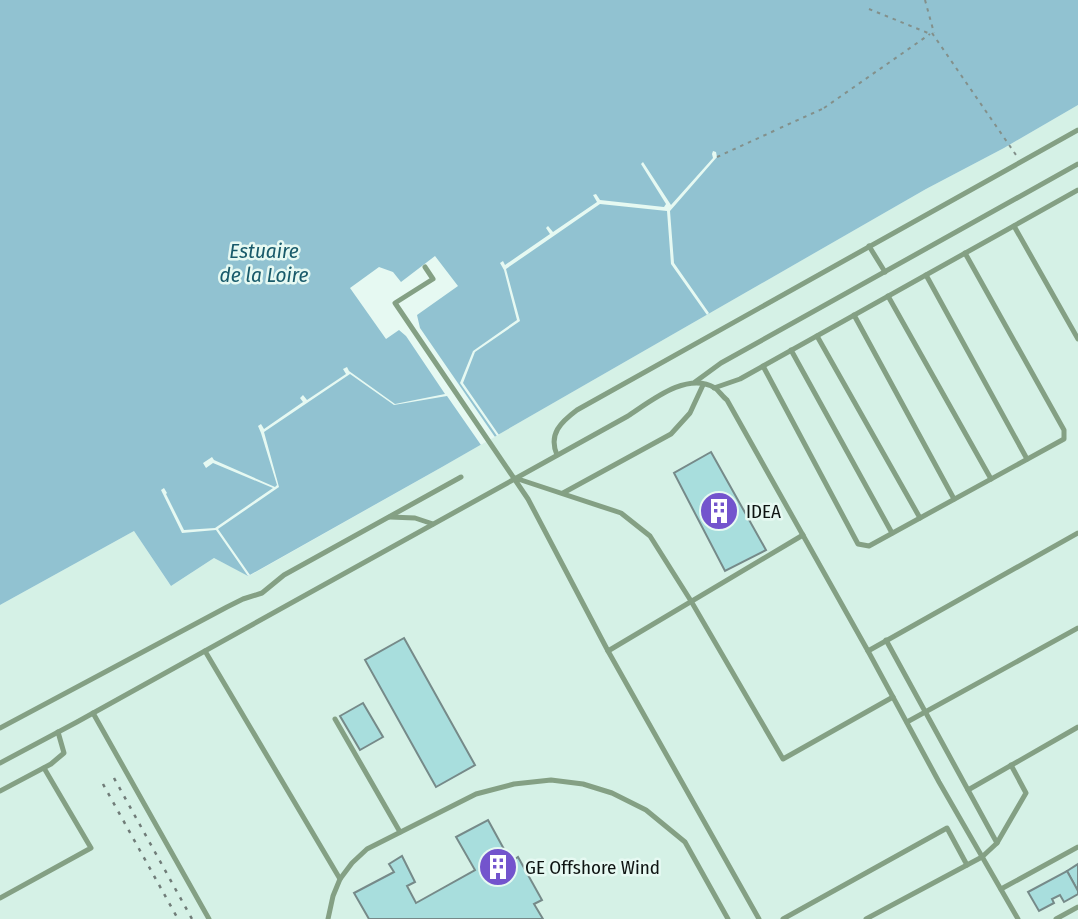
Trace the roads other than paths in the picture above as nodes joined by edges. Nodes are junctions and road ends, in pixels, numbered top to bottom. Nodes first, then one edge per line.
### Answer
1 (1078, 130) edge
2 (1078, 164) edge
3 (1078, 190) edge
4 (1014, 226) junction
5 (869, 246) junction
6 (965, 253) junction
7 (425, 267) dead end
8 (885, 272) junction
9 (926, 275) junction
10 (888, 296) junction
11 (854, 315) junction
12 (817, 336) junction
13 (1078, 339) edge
14 (791, 350) junction
15 (763, 366) junction
16 (695, 382) junction
17 (703, 385) junction
18 (714, 388) junction
19 (557, 455) junction
20 (1027, 459) junction
21 (461, 477) dead end
22 (515, 478) junction
23 (991, 479) junction
24 (562, 493) junction
25 (954, 499) junction
26 (390, 517) junction
27 (920, 518) junction
28 (433, 524) junction
29 (892, 533) junction
30 (1078, 533) edge
31 (803, 535) junction
32 (691, 601) junction
33 (1078, 628) edge
34 (886, 640) junction
35 (205, 651) junction
36 (608, 651) junction
37 (868, 651) junction
38 (893, 697) junction
39 (926, 712) junction
40 (93, 713) junction
41 (335, 719) dead end
42 (907, 722) junction
43 (1078, 727) edge
44 (0, 728) edge
45 (58, 732) junction
46 (0, 763) edge
47 (1011, 765) junction
48 (44, 768) junction
49 (968, 790) junction
50 (0, 791) edge
51 (400, 832) junction
52 (997, 843) junction
53 (1078, 847) edge
54 (982, 856) junction
55 (967, 864) junction
56 (340, 879) junction
57 (1001, 889) junction
58 (0, 898) edge
59 (1078, 907) edge
60 (209, 919) edge
61 (328, 919) edge
62 (728, 919) edge
63 (759, 919) edge
64 (783, 919) edge
65 (866, 919) edge
66 (1018, 919) edge
67 (1056, 919) edge

1 - 5 lane
2 - 8 lane
3 - 4 lane
4 - 6 lane
4 - 13 lane
5 - 8 lane
5 - 19 lane
6 - 9 lane
6 - 20 lane
7 - 22 lane
8 - 16 lane
9 - 10 lane
9 - 20 lane
10 - 11 lane
10 - 23 lane
11 - 12 lane
11 - 25 lane
12 - 14 lane
12 - 27 lane
14 - 15 lane
14 - 29 lane
15 - 18 lane
15 - 29 lane
16 - 17 lane
16 - 19 lane
17 - 18 lane
17 - 24 lane
18 - 31 lane
19 - 22 lane
20 - 23 lane
21 - 26 lane
22 - 24 lane
22 - 28 lane
22 - 36 lane
23 - 25 lane
24 - 32 lane
25 - 27 lane
26 - 28 lane
26 - 44 lane
27 - 29 lane
28 - 35 lane
30 - 34 lane
31 - 32 lane
31 - 37 lane
32 - 36 lane
32 - 38 lane
33 - 39 lane
34 - 37 lane
34 - 39 lane
35 - 40 lane
35 - 56 lane
36 - 63 lane
37 - 38 lane
38 - 42 lane
39 - 42 lane
39 - 49 lane
40 - 45 lane
40 - 60 lane
41 - 51 lane
42 - 54 lane
43 - 47 lane
45 - 46 lane
45 - 48 lane
47 - 49 lane
47 - 52 lane
48 - 50 lane
48 - 58 lane
49 - 52 lane
51 - 56 lane
51 - 62 lane
52 - 54 lane
53 - 57 lane
54 - 55 lane
54 - 57 lane
55 - 64 lane
55 - 65 lane
56 - 61 lane
57 - 66 lane
59 - 67 lane

